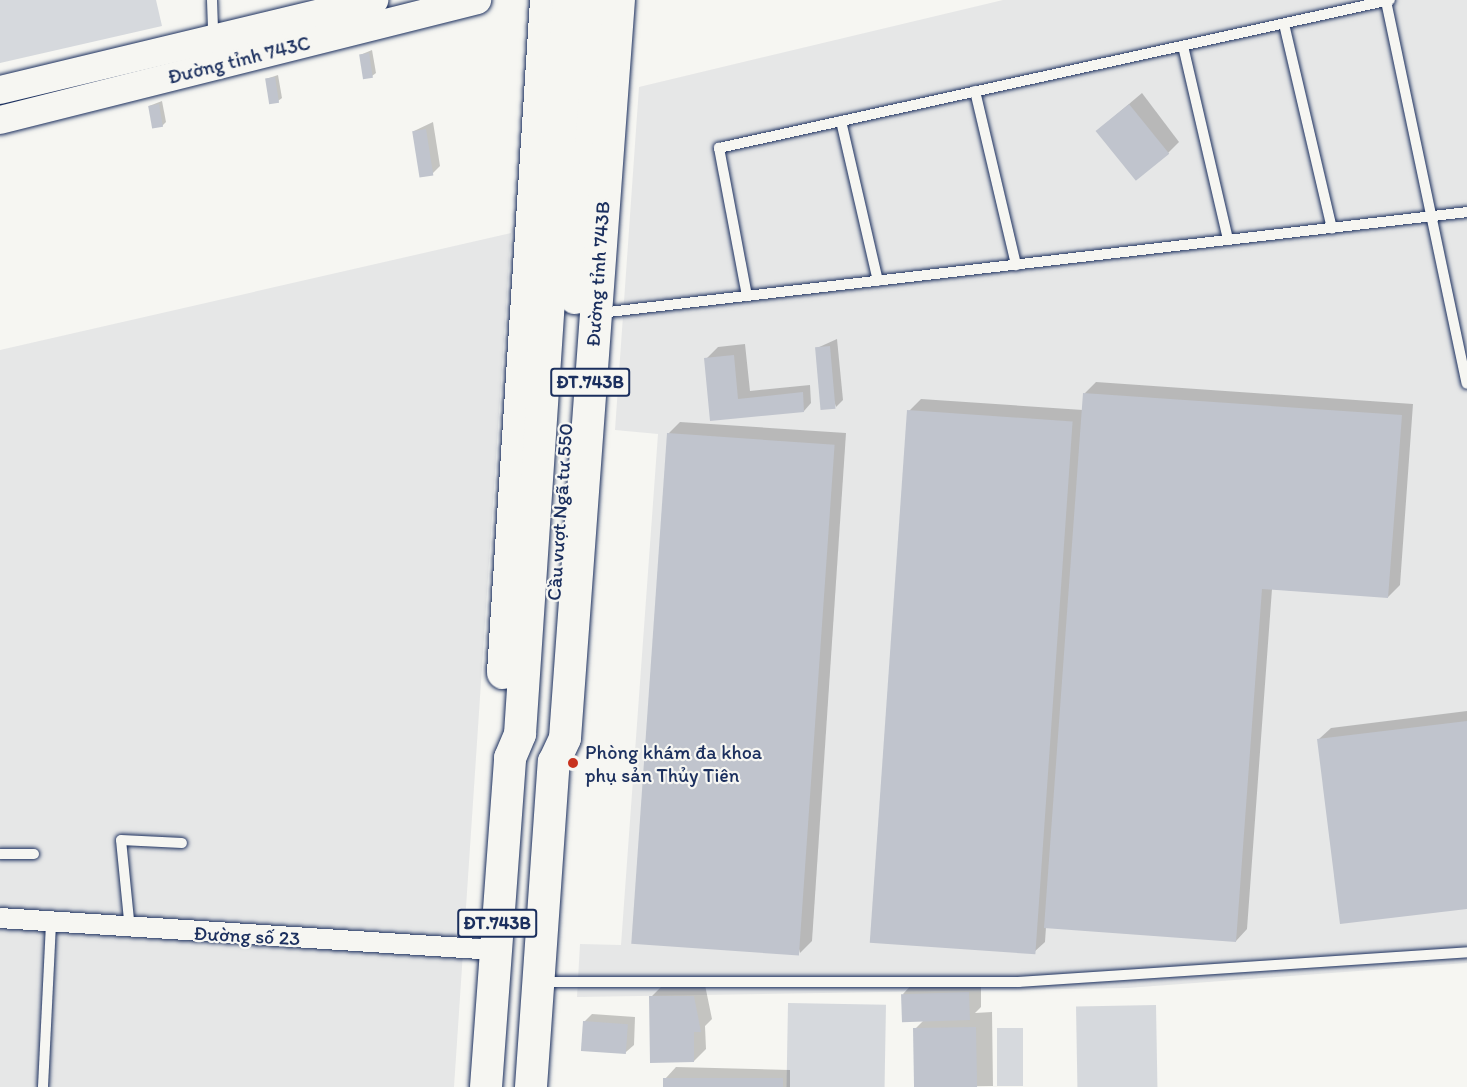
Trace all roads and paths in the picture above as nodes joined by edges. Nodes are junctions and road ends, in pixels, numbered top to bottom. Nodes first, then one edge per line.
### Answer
1 (212, 0) edge
2 (374, 0) edge
3 (477, 0) edge
4 (546, 0) edge
5 (570, 0) edge
6 (594, 0) edge
7 (619, 0) edge
8 (1388, 0) edge
9 (1284, 24) junction
10 (1183, 46) junction
11 (216, 51) junction
12 (0, 90) edge
13 (975, 91) junction
14 (0, 120) edge
15 (841, 121) junction
16 (1467, 212) edge
17 (1432, 216) junction
18 (1332, 228) junction
19 (1228, 240) junction
20 (1016, 265) junction
21 (878, 281) junction
22 (747, 296) junction
23 (595, 314) junction
24 (1467, 384) edge
25 (535, 699) junction
26 (510, 758) junction
27 (554, 762) junction
28 (182, 843) dead end
29 (0, 854) edge
30 (34, 854) dead end
31 (0, 918) edge
32 (51, 922) junction
33 (130, 930) junction
34 (495, 950) junction
35 (1467, 952) edge
36 (539, 982) junction
37 (43, 1087) edge
38 (486, 1087) edge
39 (531, 1087) edge

1 - 11 lane
2 - 11 main road, Đường tỉnh 743C
3 - 11 main road, Đường tỉnh 743C
4 - 26 main road, ĐT.743B
5 - 25 main road, Cầu vượt Ngã tư 550 / ĐT.743B
6 - 25 main road, Cầu vượt Ngã tư 550 / ĐT.743B
7 - 23 main road, Đường tỉnh 743B / ĐT.743B
8 - 9 lane
8 - 17 lane
9 - 10 lane
9 - 18 lane
10 - 13 lane
10 - 19 lane
11 - 12 main road, Đường tỉnh 743C
11 - 14 main road, Đường tỉnh 743C
13 - 15 lane
13 - 20 lane
15 - 21 lane
15 - 22 lane
16 - 17 lane
17 - 18 lane
17 - 24 lane
18 - 19 lane
19 - 20 lane
20 - 21 lane
21 - 22 lane
22 - 23 lane
23 - 27 main road, Đường tỉnh 743B / ĐT.743B
25 - 26 main road, ĐT.743B
25 - 27 main road, Đường tỉnh 743B / ĐT.743B
26 - 34 main road, ĐT.743B
27 - 36 main road, Đường tỉnh 743B / ĐT.743B
28 - 33 lane
29 - 30 lane
31 - 32 street, Đường số 23
32 - 33 street, Đường số 23
32 - 37 lane
33 - 34 street, Đường số 23
34 - 38 main road, ĐT.743B
35 - 36 lane
36 - 39 main road, Đường tỉnh 743B / ĐT.743B

